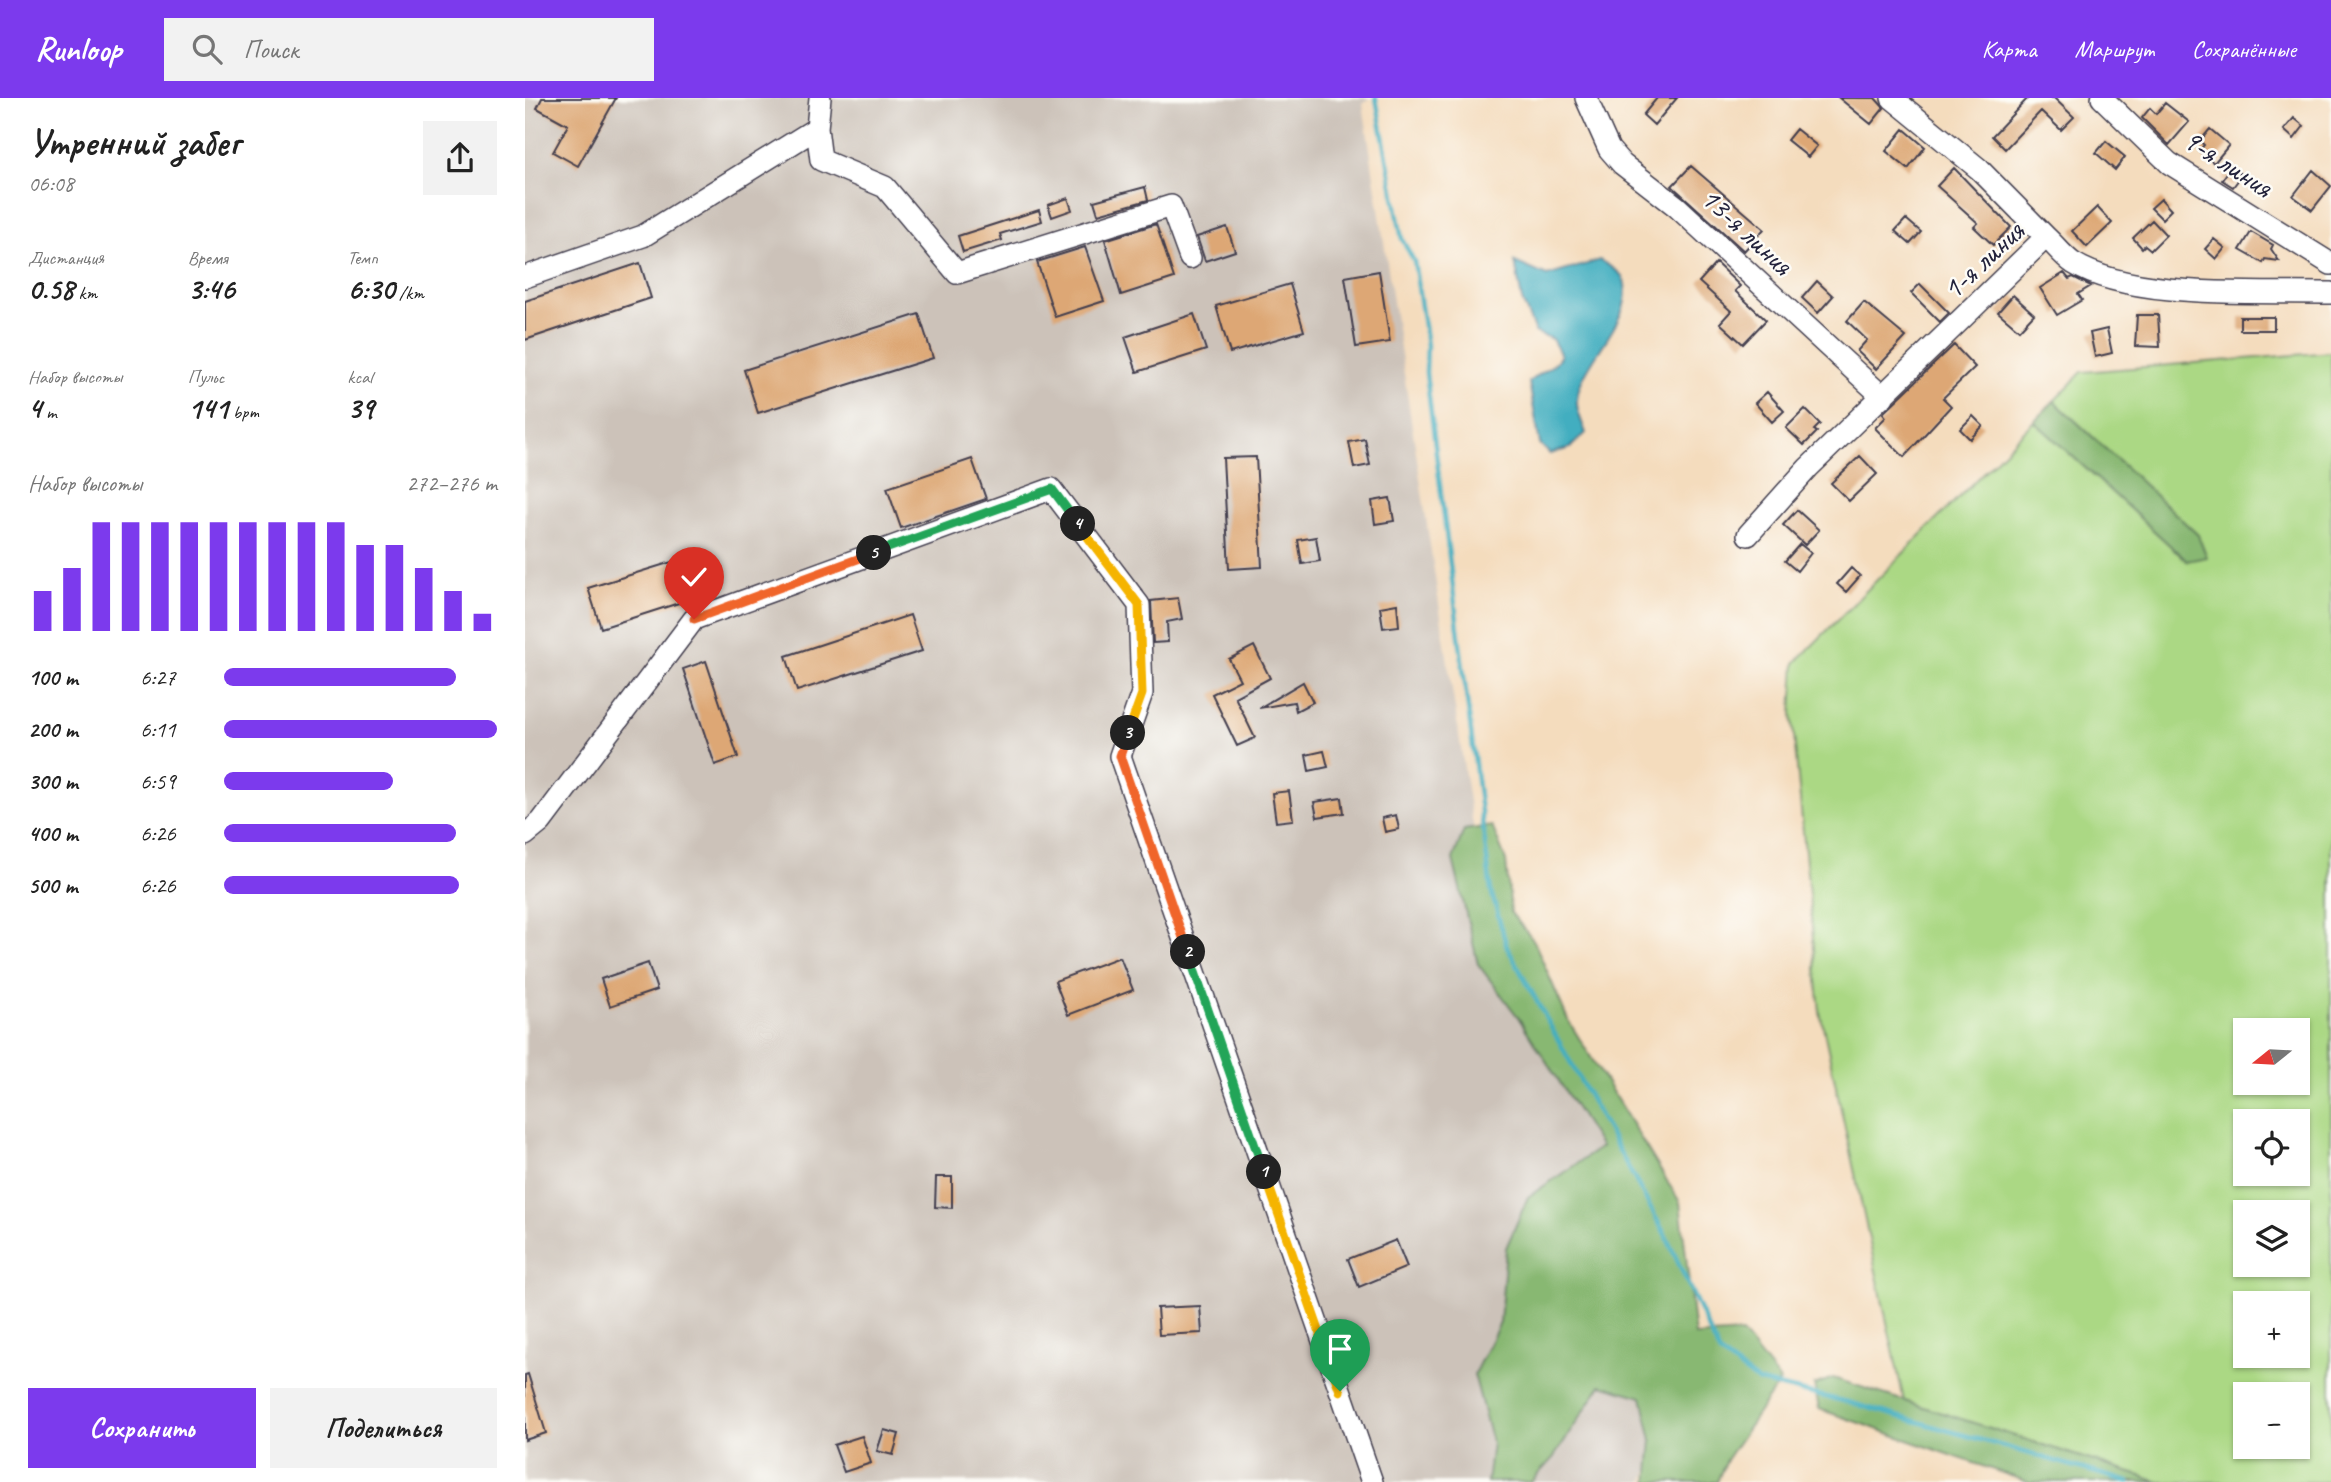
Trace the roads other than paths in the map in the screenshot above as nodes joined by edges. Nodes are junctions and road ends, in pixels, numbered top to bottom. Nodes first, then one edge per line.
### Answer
1 (820, 98) edge
2 (1586, 98) edge
3 (1892, 98) edge
4 (2102, 98) edge
5 (817, 128) junction
6 (794, 142) junction
7 (821, 160) junction
8 (2046, 237) junction
9 (1191, 258) dead end
10 (2331, 264) edge
11 (525, 277) edge
12 (2331, 293) edge
13 (1883, 397) junction
14 (1748, 535) dead end
15 (525, 835) edge
16 (1372, 1482) edge

1 - 5 street
2 - 13 street, 13-я линия
3 - 8 street
4 - 10 street, 9-я линия
5 - 6 street
5 - 7 street
6 - 7 street
6 - 11 street
7 - 9 street
8 - 12 street, 1-я линия
8 - 13 street, 1-я линия
13 - 14 street, 1-я линия
15 - 16 street

